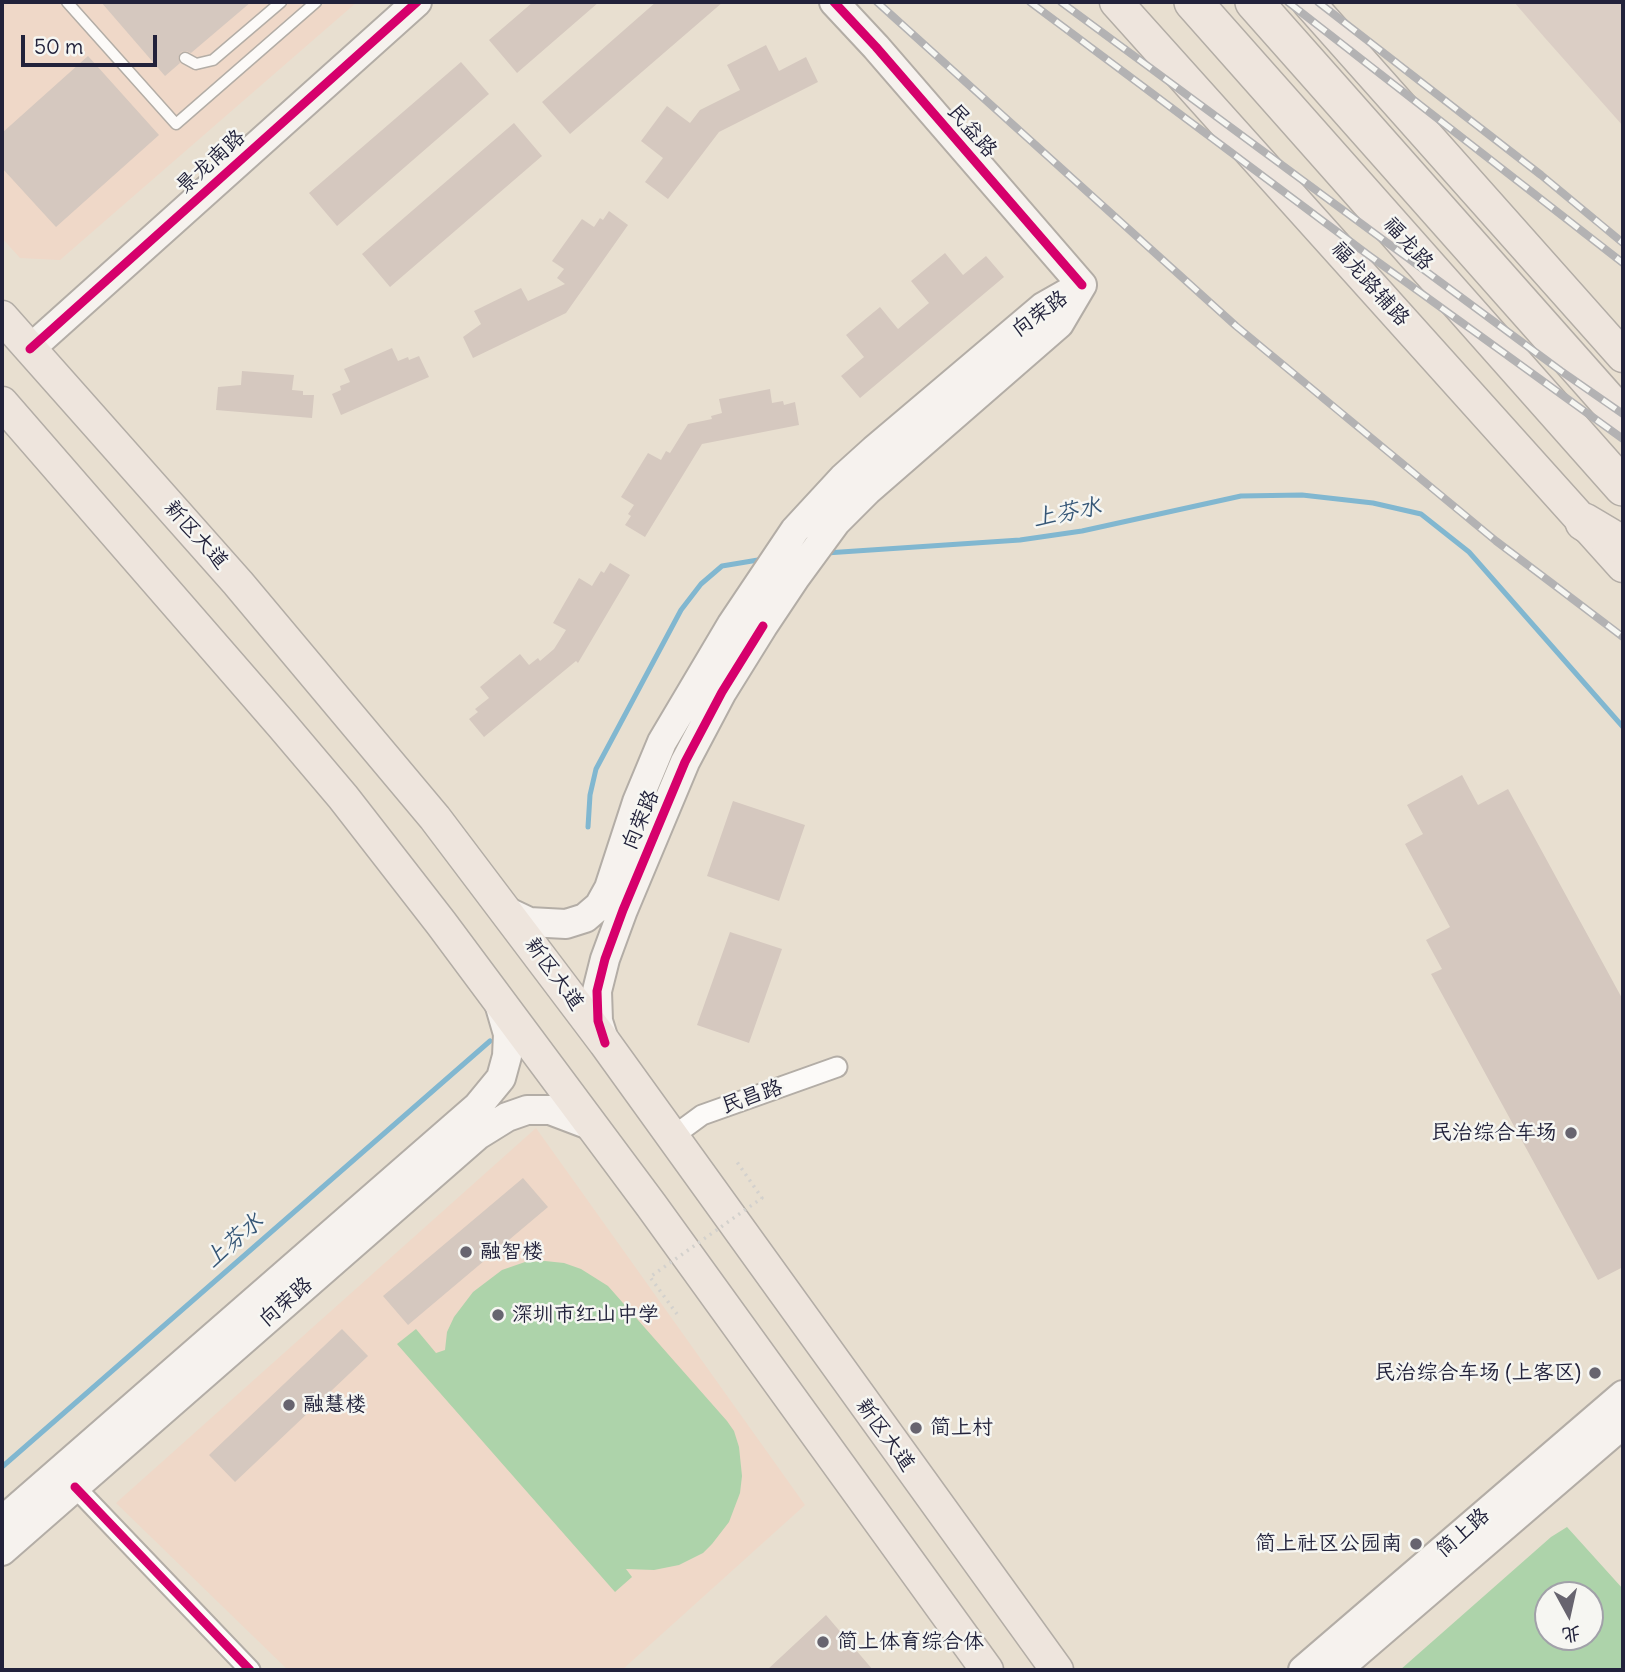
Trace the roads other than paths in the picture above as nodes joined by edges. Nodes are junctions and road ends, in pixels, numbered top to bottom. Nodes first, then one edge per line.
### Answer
1 (67, 2) edge
2 (281, 2) edge
3 (316, 2) edge
4 (417, 2) edge
5 (834, 2) edge
6 (1116, 2) edge
7 (1193, 2) edge
8 (1254, 2) edge
9 (1308, 2) edge
10 (185, 58) dead end
11 (1082, 285) junction
12 (2, 317) edge
13 (30, 349) junction
14 (1623, 356) edge
15 (2, 403) edge
16 (1623, 418) edge
17 (1623, 487) edge
18 (1584, 522) junction
19 (1623, 545) edge
20 (1623, 566) edge
21 (508, 912) junction
22 (497, 997) junction
23 (604, 1043) junction
24 (837, 1067) dead end
25 (592, 1126) junction
26 (672, 1137) junction
27 (1623, 1395) edge
28 (1623, 1424) edge
29 (75, 1487) junction
30 (2, 1521) edge
31 (2, 1551) edge
32 (250, 1670) edge
33 (987, 1670) edge
34 (1057, 1670) edge
35 (1303, 1670) edge
36 (1337, 1670) edge

1 - 3 lane
2 - 10 lane
4 - 13 main road, 景龙南路
5 - 11 main road, 民益路
6 - 18 main road, 福龙路辅路
7 - 17 highway, 福龙路
8 - 16 highway
9 - 14 main road
11 - 21 main road, 向荣路
11 - 23 main road, 向荣路
12 - 13 main road, 新区大道
13 - 21 main road, 新区大道
15 - 22 main road
18 - 19 highway
18 - 20 main road, 福龙路辅路
21 - 23 main road, 新区大道
22 - 25 main road
22 - 30 main road, 向荣路
23 - 26 main road, 新区大道
24 - 26 street, 民昌路
25 - 29 main road, 向荣路
25 - 33 main road
26 - 34 main road, 新区大道
27 - 35 main road, 简上路
28 - 36 main road, 简上路
29 - 31 main road, 向荣路
29 - 32 street

